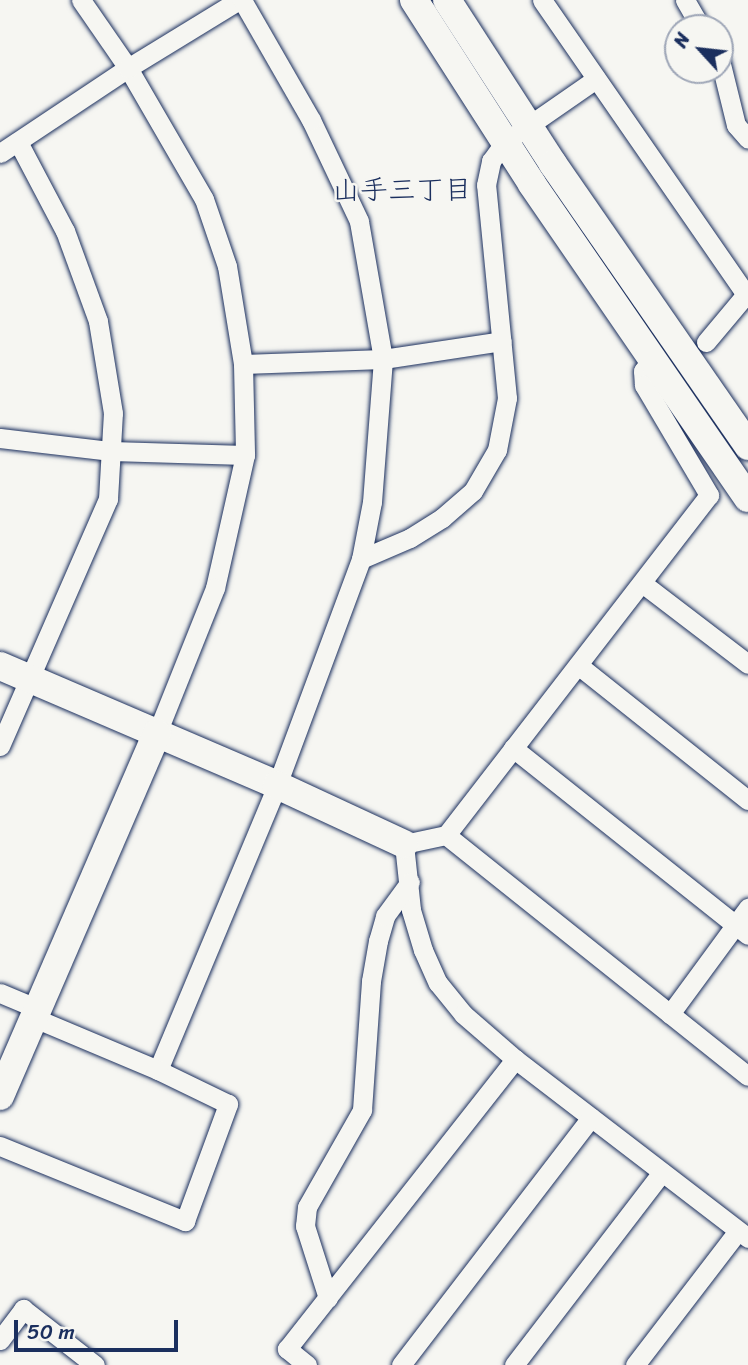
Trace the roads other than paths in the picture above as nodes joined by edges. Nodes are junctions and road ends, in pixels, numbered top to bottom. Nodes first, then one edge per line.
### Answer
1 (81, 0) edge
2 (241, 0) edge
3 (414, 0) edge
4 (447, 0) edge
5 (542, 0) edge
6 (128, 68) junction
7 (596, 79) junction
8 (726, 84) edge
9 (528, 125) junction
10 (748, 139) edge
11 (18, 142) junction
12 (505, 142) junction
13 (0, 153) edge
14 (747, 295) edge
15 (502, 341) junction
16 (706, 342) dead end
17 (383, 359) junction
18 (652, 359) junction
19 (243, 364) junction
20 (0, 438) edge
21 (748, 446) edge
22 (111, 451) junction
23 (245, 455) junction
24 (748, 498) edge
25 (361, 559) junction
26 (642, 583) junction
27 (578, 664) junction
28 (748, 664) edge
29 (0, 666) edge
30 (29, 678) junction
31 (157, 733) junction
32 (0, 746) edge
33 (513, 748) junction
34 (277, 785) junction
35 (748, 800) edge
36 (446, 835) junction
37 (404, 844) junction
38 (410, 882) junction
39 (748, 908) edge
40 (742, 930) edge
41 (0, 993) edge
42 (36, 1014) junction
43 (670, 1014) junction
44 (515, 1059) junction
45 (158, 1070) junction
46 (748, 1076) edge
47 (0, 1096) edge
48 (591, 1117) junction
49 (0, 1146) edge
50 (662, 1172) junction
51 (743, 1234) edge
52 (328, 1298) junction
53 (0, 1340) edge
54 (95, 1365) edge
55 (307, 1365) edge
56 (401, 1365) edge
57 (514, 1365) edge
58 (635, 1365) edge

1 - 6 street
2 - 6 street
2 - 17 street
3 - 12 street
4 - 9 street
5 - 7 street
6 - 11 street
6 - 19 street
7 - 9 street
7 - 14 street
8 - 10 street
9 - 12 street
9 - 21 street
11 - 13 street
11 - 22 street
12 - 15 street
12 - 18 street
14 - 16 street
15 - 17 street
15 - 25 street
17 - 19 street
17 - 25 street
18 - 24 street
18 - 26 street
19 - 23 street
20 - 22 street
22 - 23 street
22 - 30 street
23 - 31 street
25 - 34 street
26 - 27 street
26 - 28 street
27 - 33 street
27 - 35 street
29 - 30 street
30 - 31 street
30 - 32 street
31 - 34 street
31 - 42 street
33 - 36 street
33 - 40 street
34 - 37 street
34 - 45 street
36 - 37 street
36 - 43 street
37 - 38 street
38 - 44 street
38 - 52 street
39 - 40 street
40 - 43 street
41 - 42 street
42 - 45 street
42 - 47 street
43 - 46 street
44 - 48 street
44 - 52 street
45 - 49 street
48 - 50 street
48 - 56 street
50 - 51 street
50 - 57 street
51 - 58 street
52 - 55 street
53 - 54 street

